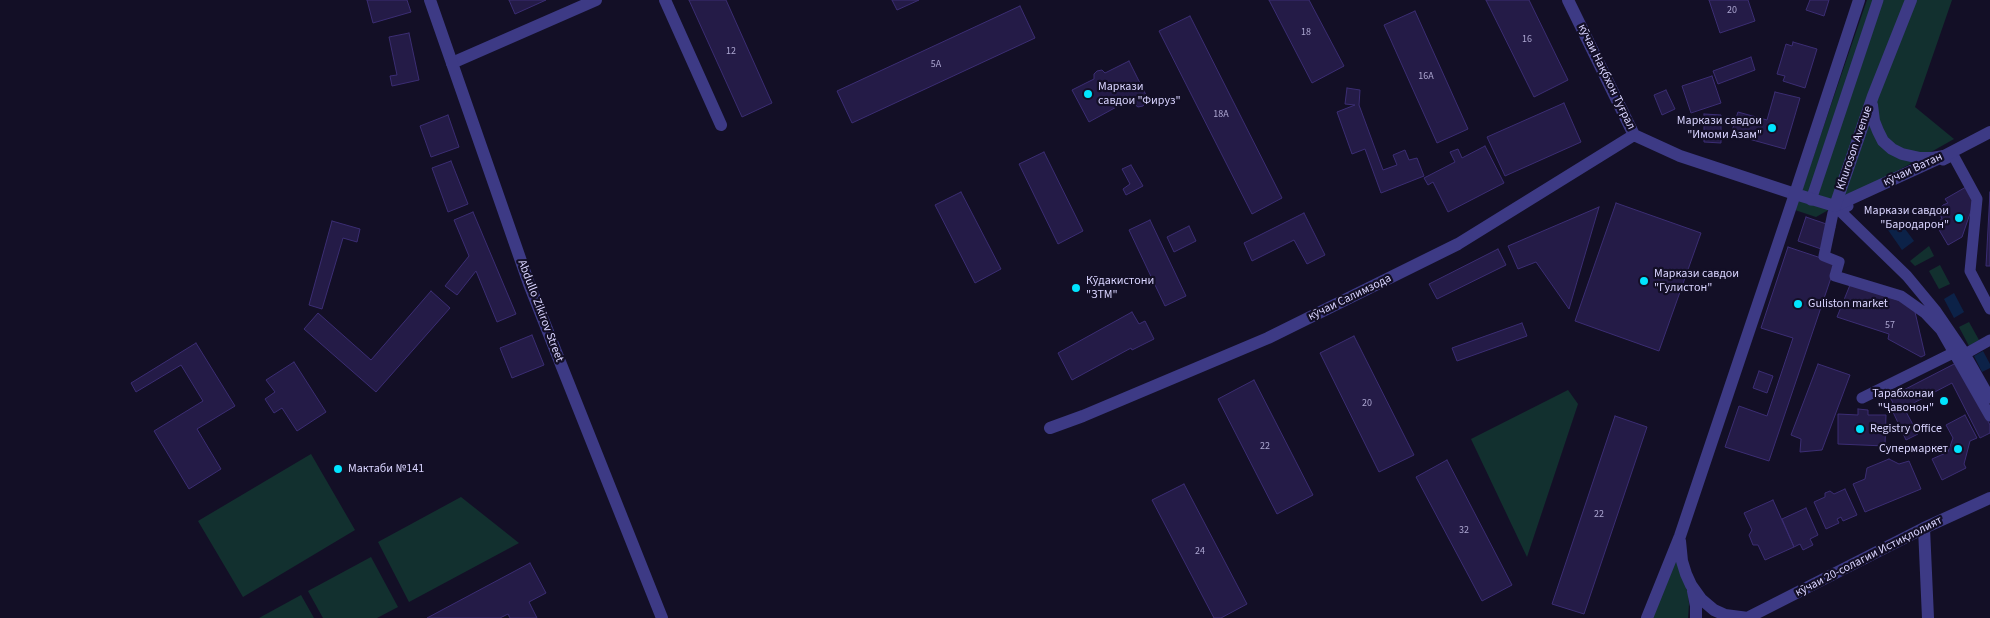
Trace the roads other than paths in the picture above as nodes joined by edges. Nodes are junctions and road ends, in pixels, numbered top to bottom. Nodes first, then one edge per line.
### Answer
1 (430, 0) edge
2 (596, 0) edge
3 (665, 0) edge
4 (1568, 0) edge
5 (1859, 0) edge
6 (1878, 0) edge
7 (1911, 0) edge
8 (452, 63) junction
9 (1873, 96) junction
10 (721, 125) dead end
11 (1990, 132) edge
12 (1634, 135) junction
13 (1944, 156) junction
14 (1794, 194) junction
15 (1811, 200) junction
16 (1835, 206) junction
17 (1990, 308) edge
18 (1990, 340) edge
19 (1964, 351) junction
20 (1862, 398) dead end
21 (1990, 398) edge
22 (1990, 416) edge
23 (1050, 428) dead end
24 (1990, 498) edge
25 (1924, 528) junction
26 (1680, 536) junction
27 (1691, 585) junction
28 (662, 618) edge
29 (1647, 618) edge
30 (1696, 618) edge
31 (1748, 618) edge
32 (1928, 618) edge

1 - 8 street, Abdullo Zikirov Street
2 - 8 street
3 - 10 street
4 - 12 street, кӯчаи Нақбхон Туғрал
5 - 14 street
6 - 15 street
7 - 9 street, Khuroson Avenue
8 - 28 street, Abdullo Zikirov Street
9 - 13 street
9 - 16 street, Khuroson Avenue
11 - 13 street, кӯчаи Ватан
12 - 14 street, кӯчаи Нақбхон Туғрал
12 - 23 street, кӯчаи Салимзода
13 - 16 street, кӯчаи Ватан
14 - 15 street, Khuroson Avenue
14 - 26 street
15 - 16 street, Khuroson Avenue
16 - 19 street
17 - 22 street
18 - 19 street
19 - 20 street
19 - 21 street
24 - 25 street, кӯчаи 20-солагии Истиқлолият
25 - 31 street, кӯчаи 20-солагии Истиқлолият
25 - 32 street
26 - 27 street
26 - 29 street
27 - 30 street
27 - 31 street

